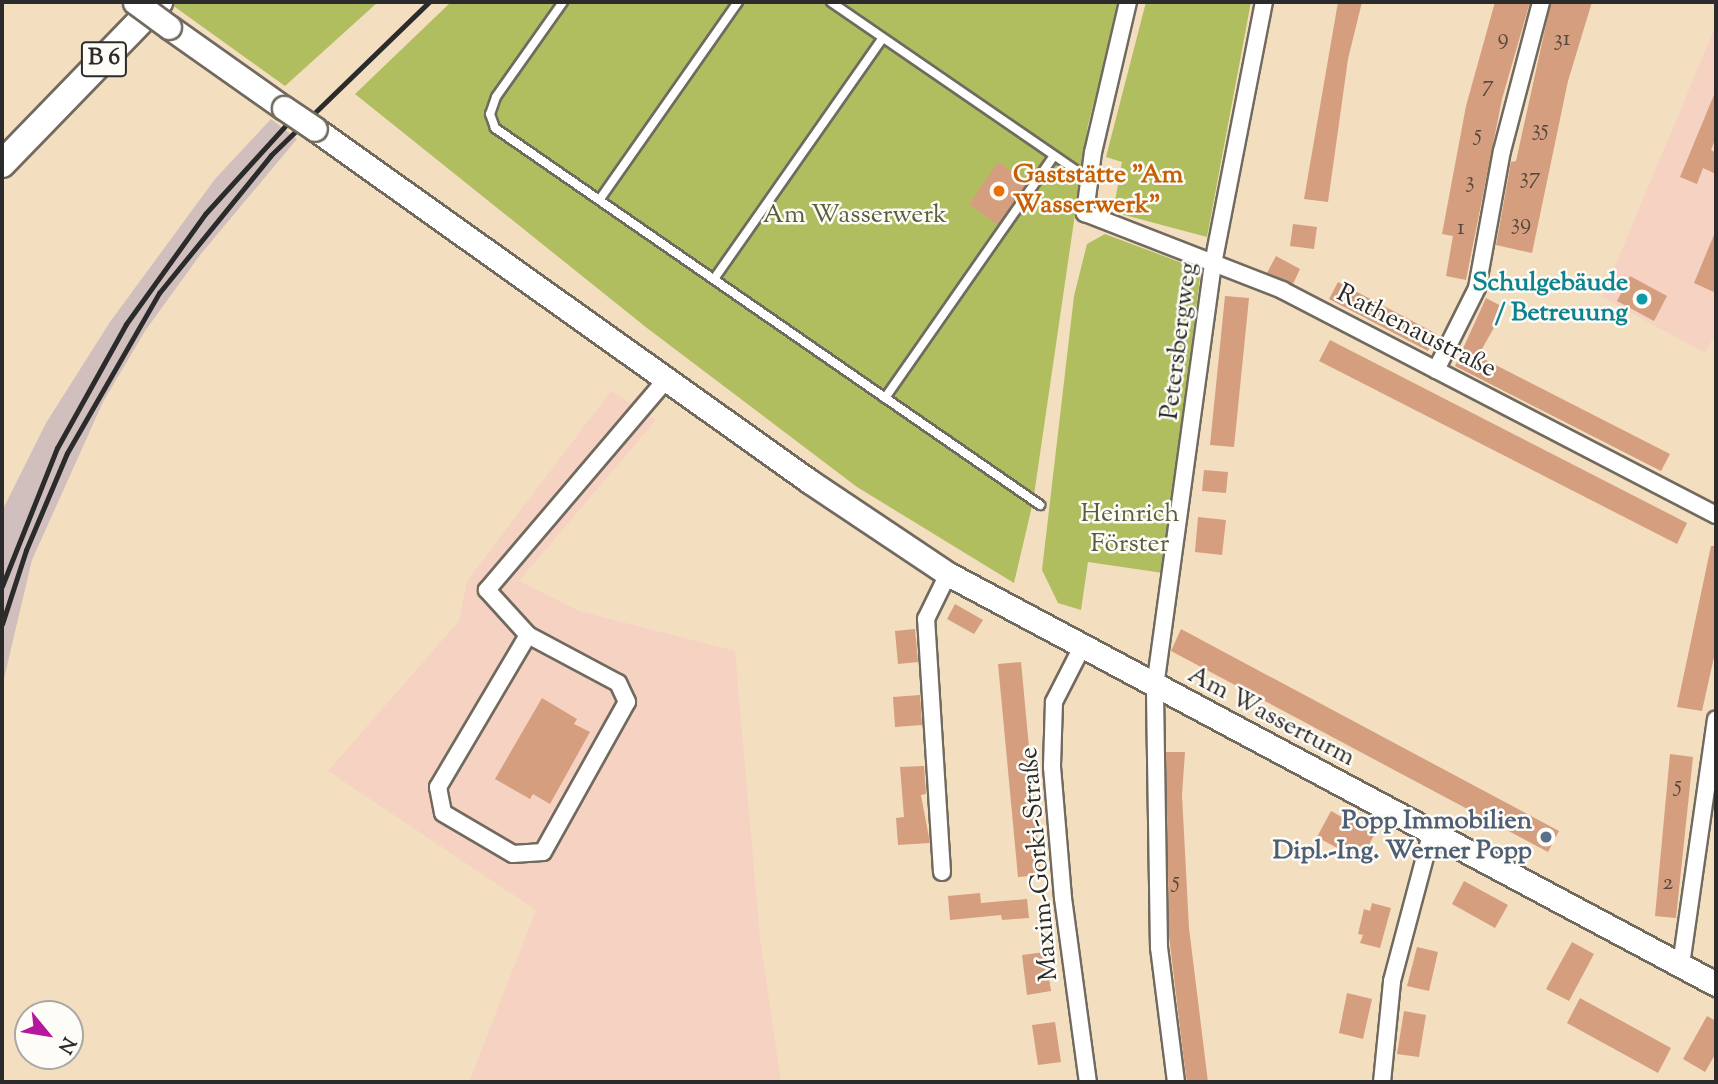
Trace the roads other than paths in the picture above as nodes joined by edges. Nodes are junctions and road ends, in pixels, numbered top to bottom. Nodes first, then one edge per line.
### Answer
1 (135, 2) edge
2 (159, 2) edge
3 (563, 2) edge
4 (738, 2) edge
5 (831, 2) edge
6 (1128, 2) edge
7 (1264, 2) edge
8 (1541, 2) edge
9 (883, 38) junction
10 (1053, 157) junction
11 (2, 163) edge
12 (1089, 179) junction
13 (600, 199) junction
14 (1213, 264) junction
15 (713, 279) junction
16 (1436, 370) junction
17 (666, 380) junction
18 (885, 398) junction
19 (1040, 505) dead end
20 (1716, 515) edge
21 (948, 574) junction
22 (528, 635) junction
23 (1082, 647) junction
24 (1155, 687) junction
25 (1716, 719) edge
26 (1714, 745) edge
27 (1432, 834) junction
28 (942, 872) dead end
29 (1681, 965) junction
30 (1716, 984) edge
31 (1087, 1082) edge
32 (1176, 1082) edge
33 (1382, 1082) edge

1 - 17 street, Am Wasserturm, bridge
2 - 11 main road, B 6
3 - 13 lane
4 - 13 lane
5 - 9 lane
6 - 12 street
7 - 14 street, Petersbergweg
8 - 16 street
9 - 10 lane
9 - 15 lane
10 - 12 lane
10 - 18 lane
12 - 14 street, Rathenaustraße
13 - 15 lane
14 - 16 street, Rathenaustraße
14 - 24 street, Petersbergweg
15 - 18 lane
16 - 20 street, Rathenaustraße
17 - 21 street, Am Wasserturm
17 - 22 street
18 - 19 lane
21 - 23 street, Am Wasserturm
21 - 28 street
22 - 22 street
23 - 24 street, Am Wasserturm
23 - 31 street, Maxim-Gorki-Straße
24 - 27 street, Am Wasserturm
24 - 32 street
25 - 26 street
26 - 29 street
27 - 29 street, Am Wasserturm
27 - 33 street
29 - 30 street, Am Wasserturm

